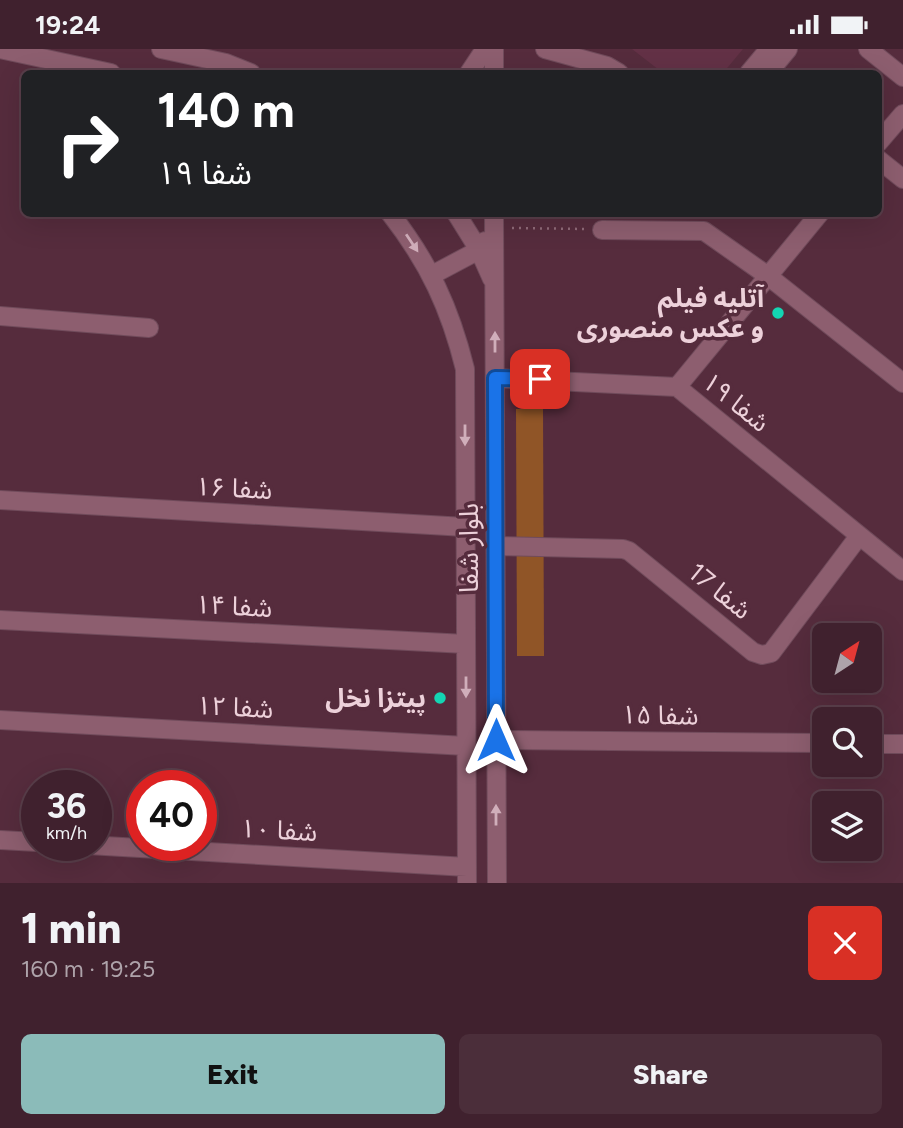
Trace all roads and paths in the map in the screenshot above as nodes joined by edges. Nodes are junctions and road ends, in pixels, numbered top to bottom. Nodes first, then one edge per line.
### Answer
1 (0, 49) edge
2 (161, 49) edge
3 (485, 49) edge
4 (494, 49) edge
5 (545, 49) edge
6 (769, 49) edge
7 (788, 49) edge
8 (868, 49) edge
9 (97, 70) edge
10 (244, 70) edge
11 (471, 70) edge
12 (494, 70) edge
13 (614, 70) edge
14 (752, 70) edge
15 (770, 70) edge
16 (903, 77) edge
17 (903, 114) edge
18 (882, 138) edge
19 (882, 162) edge
20 (903, 179) edge
21 (393, 217) edge
22 (458, 217) edge
23 (815, 217) edge
24 (494, 221) edge
25 (602, 230) joint
26 (479, 250) junction
27 (432, 275) junction
28 (768, 277) junction
29 (495, 285) junction
30 (0, 316) edge
31 (149, 328) dead end
32 (495, 378) junction
33 (903, 383) edge
34 (677, 387) junction
35 (0, 500) edge
36 (465, 527) junction
37 (859, 536) junction
38 (496, 546) junction
39 (903, 571) edge
40 (0, 619) edge
41 (466, 644) junction
42 (0, 720) edge
43 (496, 740) junction
44 (812, 743) edge
45 (882, 744) edge
46 (903, 744) edge
47 (466, 745) junction
48 (0, 840) edge
49 (21, 841) edge
50 (112, 847) edge
51 (467, 875) edge
52 (497, 883) edge

1 - 9 street
2 - 10 street
3 - 11 street
4 - 12 street
5 - 13 street
6 - 14 street
7 - 15 street
8 - 16 street
17 - 18 street
19 - 20 street
21 -> 27 street, بلوار شفا
22 - 26 street
23 - 28 street
24 - 25 path
24 - 26 street
24 - 29 street, بلوار شفا
25 - 28 street
26 - 27 street
26 - 29 street
27 -> 36 street, بلوار شفا
28 - 33 street
28 - 34 street
32 -> 29 street, بلوار شفا
30 - 31 street
32 - 34 street, شفا ۱۹
32 - 38 street, بلوار شفا
34 - 37 street, شفا ۱۹
35 - 36 street, شفا ۱۶
36 - 41 street, بلوار شفا
37 - 38 street, شفا 17
37 - 39 street, شفا ۱۹
38 - 43 street, بلوار شفا
40 - 41 street, شفا ۱۴
41 -> 47 street, بلوار شفا
42 - 47 street, شفا ۱۲
43 - 44 street, شفا ۱۵
52 -> 43 street, بلوار شفا
45 - 46 street
47 - 51 street, بلوار شفا
48 - 49 street
50 - 51 street, شفا ۱۰

